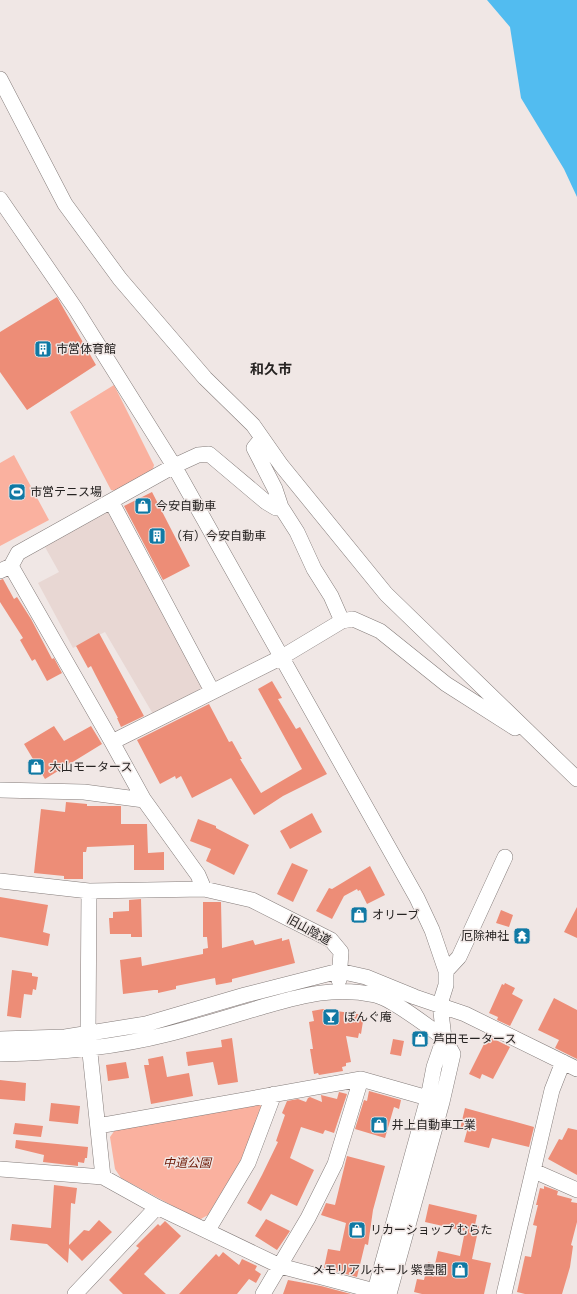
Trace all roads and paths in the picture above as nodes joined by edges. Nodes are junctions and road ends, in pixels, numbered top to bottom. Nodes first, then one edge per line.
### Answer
1 (0, 79) edge
2 (0, 199) edge
3 (262, 438) junction
4 (174, 466) junction
5 (111, 501) junction
6 (281, 507) junction
7 (5, 568) edge
8 (342, 621) junction
9 (282, 657) junction
10 (212, 691) junction
11 (538, 741) junction
12 (112, 742) junction
13 (577, 779) edge
14 (0, 790) edge
15 (144, 800) junction
16 (505, 857) dead end
17 (0, 881) edge
18 (204, 889) junction
19 (89, 891) junction
20 (339, 971) junction
21 (446, 971) junction
22 (339, 990) junction
23 (440, 1004) junction
24 (88, 1034) junction
25 (444, 1038) junction
26 (0, 1039) edge
27 (89, 1049) junction
28 (0, 1054) edge
29 (563, 1062) junction
30 (577, 1069) edge
31 (361, 1079) junction
32 (274, 1094) junction
33 (435, 1100) junction
34 (98, 1126) junction
35 (534, 1171) junction
36 (0, 1172) edge
37 (103, 1177) junction
38 (577, 1190) edge
39 (157, 1207) junction
40 (208, 1230) junction
41 (280, 1266) junction
42 (381, 1293) edge
43 (75, 1294) edge
44 (263, 1294) edge
45 (504, 1294) edge

1 - 3 street
2 - 4 street
3 - 6 street
3 - 11 street
4 - 5 street
4 - 6 street
4 - 9 street
5 - 7 street
5 - 10 street
6 - 8 street
7 - 12 street
8 - 9 street
8 - 11 street
9 - 10 street
9 - 21 street
10 - 12 street
11 - 13 street
12 - 15 street
14 - 15 street
15 - 18 street
16 - 21 street
17 - 19 street, 旧山陰道
18 - 19 street, 旧山陰道
18 - 20 street, 旧山陰道
19 - 24 street
20 - 22 street, 旧山陰道
20 - 23 street
20 - 24 street
21 - 23 street
22 - 25 street
22 - 27 street
23 - 25 street
23 - 29 street
24 - 26 street
24 - 27 street
25 - 33 street
27 - 28 street
27 - 34 street
29 - 30 street
29 - 35 street
31 - 32 street
31 - 33 street
31 - 41 street
32 - 34 street
32 - 40 street
33 - 42 street
34 - 37 street
35 - 38 street
35 - 45 street
36 - 37 street
37 - 39 street
39 - 40 street
39 - 43 street
40 - 41 street
41 - 42 street
41 - 44 street

